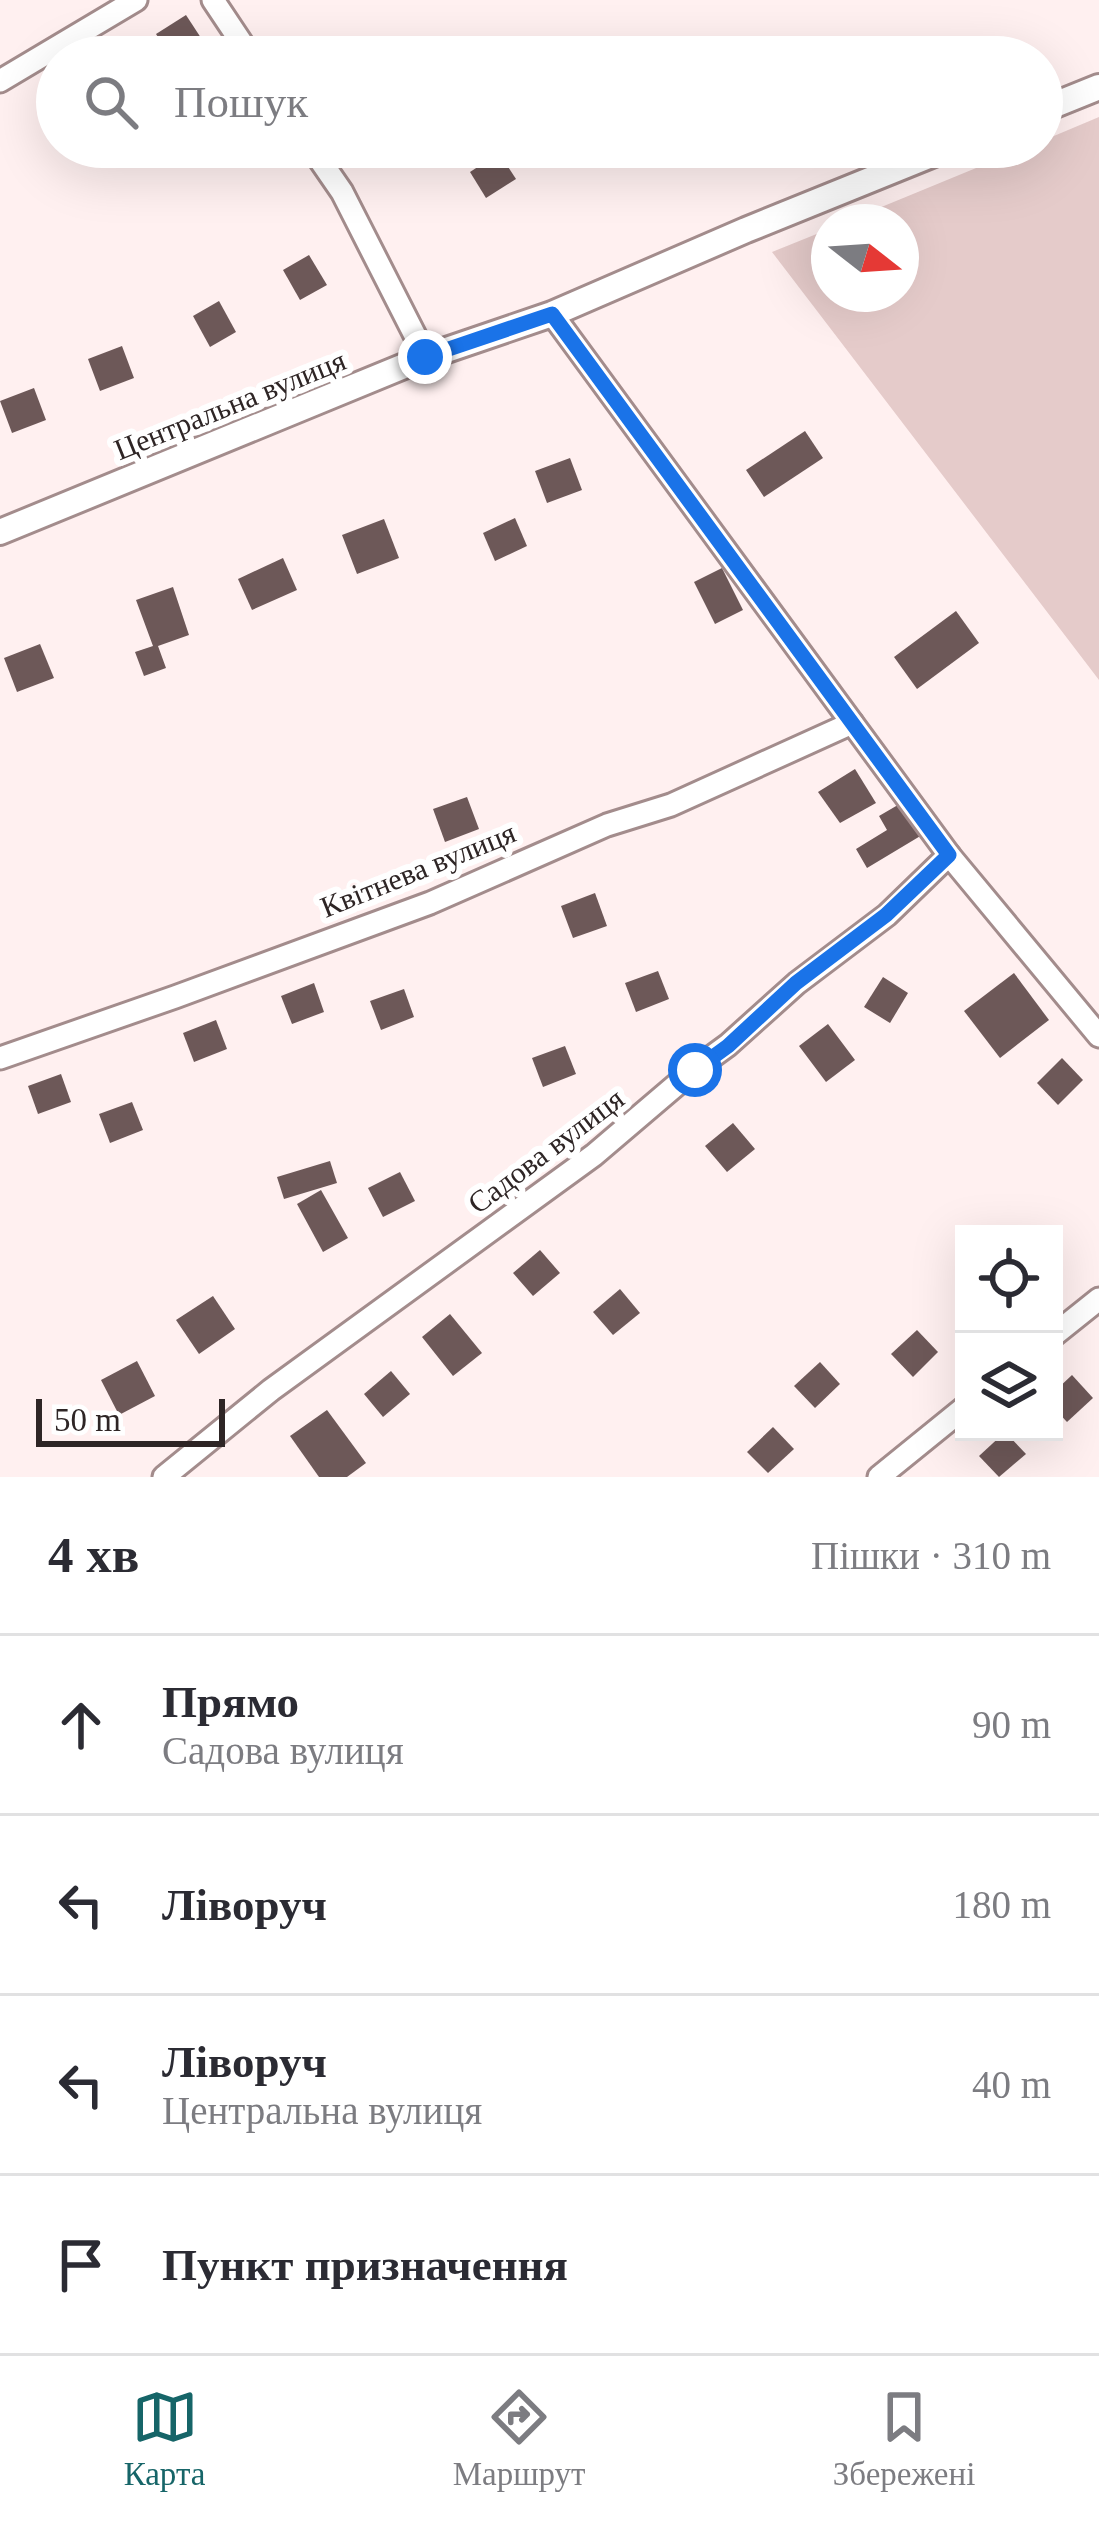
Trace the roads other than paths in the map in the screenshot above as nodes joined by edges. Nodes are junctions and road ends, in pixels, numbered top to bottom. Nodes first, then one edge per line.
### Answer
1 (136, 0) edge
2 (213, 0) edge
3 (76, 36) edge
4 (237, 36) edge
5 (36, 60) edge
6 (0, 81) edge
7 (1099, 87) edge
8 (1063, 102) edge
9 (325, 168) edge
10 (899, 168) edge
11 (552, 314) junction
12 (425, 357) junction
13 (0, 532) edge
14 (852, 723) junction
15 (949, 855) junction
16 (1099, 1036) edge
17 (0, 1058) edge
18 (1099, 1299) edge
19 (1056, 1333) edge
20 (955, 1415) edge
21 (164, 1477) edge
22 (879, 1477) edge

1 - 3 street
2 - 4 street
5 - 6 street
7 - 8 street
9 - 12 street
10 - 11 street, Центральна вулиця
11 - 12 street, Центральна вулиця
11 - 14 street
12 - 13 street, Центральна вулиця
14 - 15 street
14 - 17 street, Квітнева вулиця
15 - 16 street
15 - 21 street, Садова вулиця
18 - 19 street
20 - 22 street

